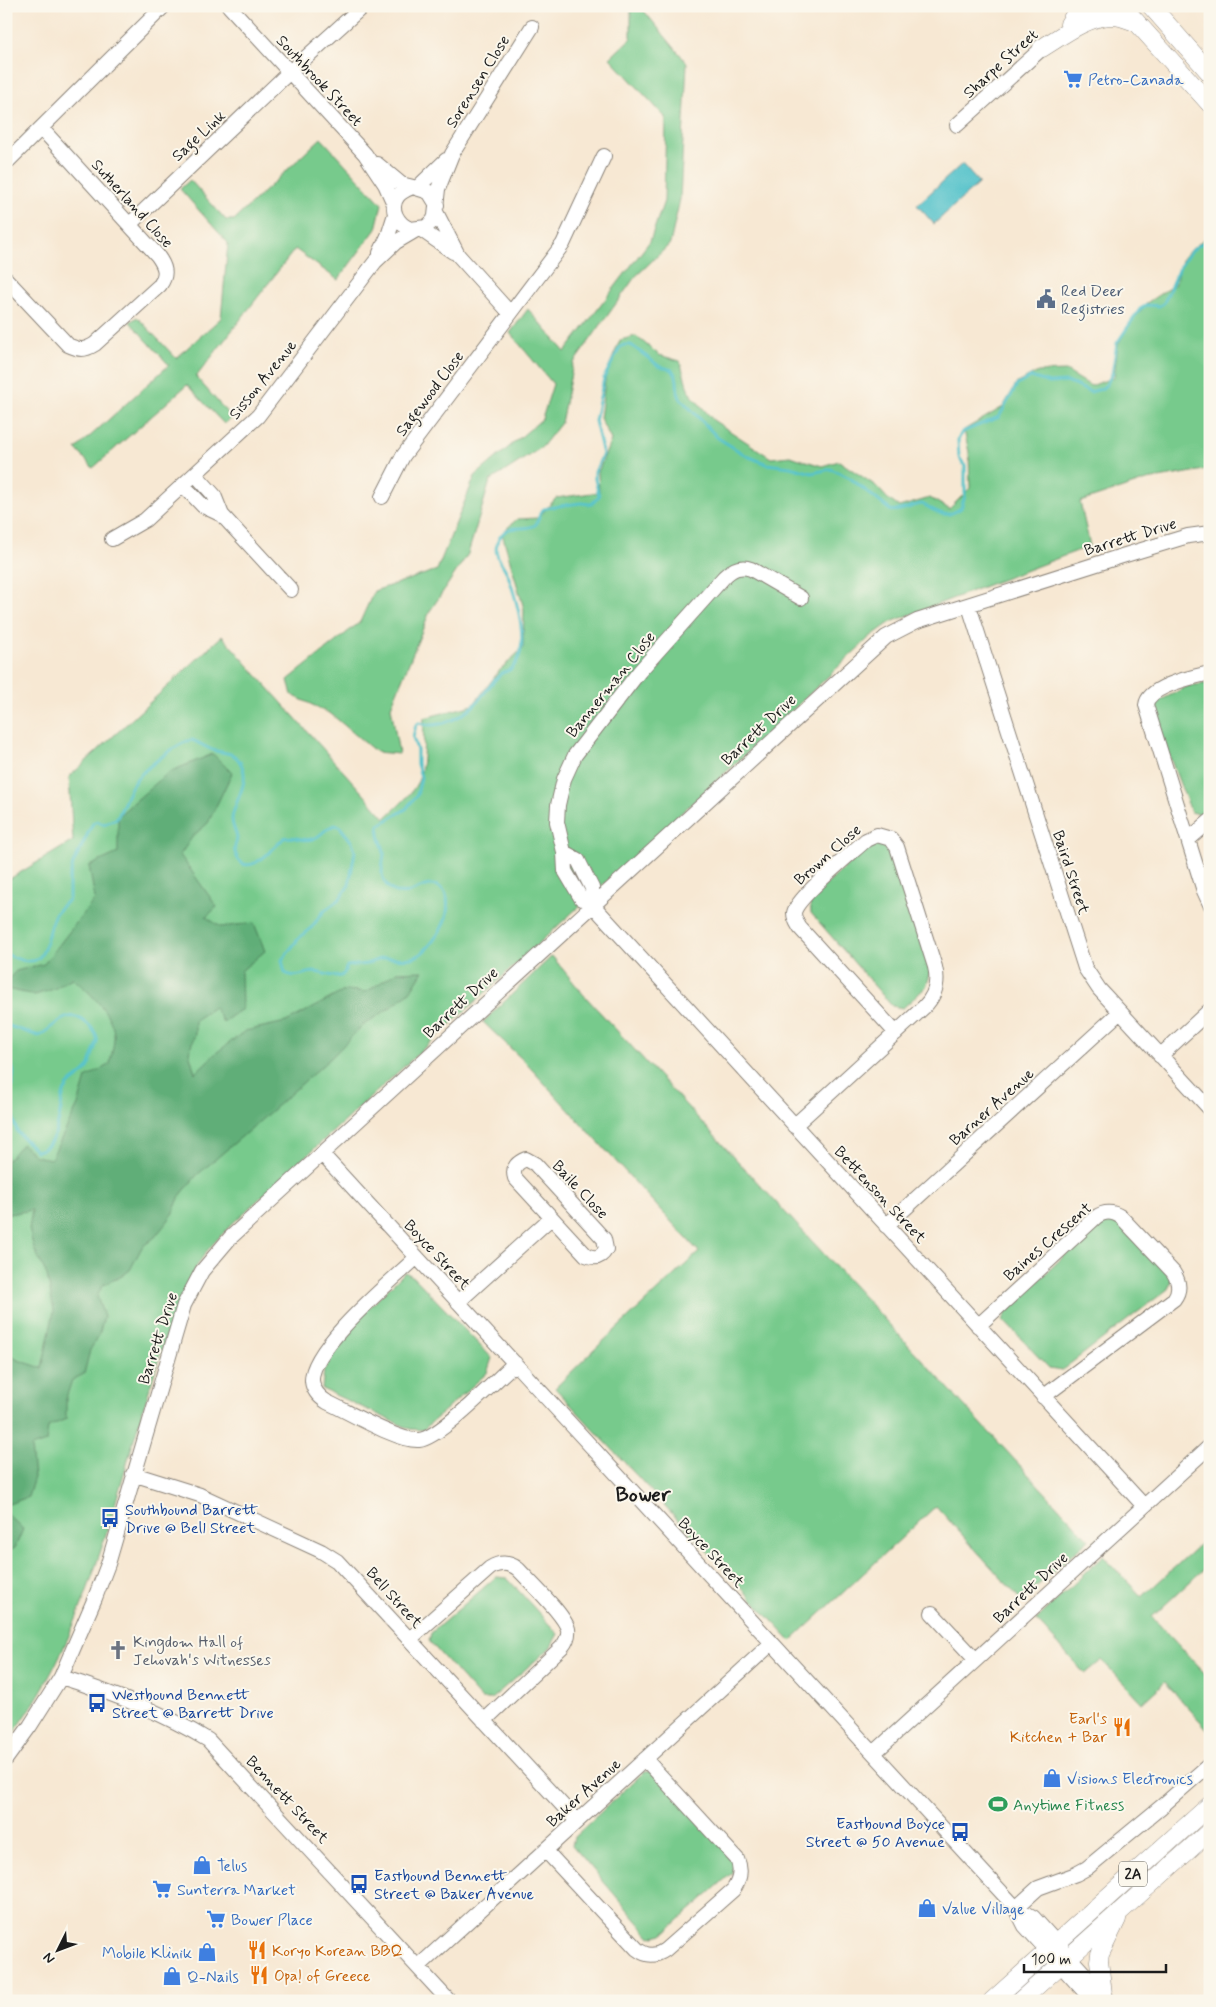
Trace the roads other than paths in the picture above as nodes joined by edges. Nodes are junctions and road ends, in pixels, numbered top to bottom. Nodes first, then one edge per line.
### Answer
1 (164, 6) edge
2 (229, 6) edge
3 (363, 6) edge
4 (1080, 6) edge
5 (1088, 6) edge
6 (1122, 6) edge
7 (1150, 6) edge
8 (1069, 24) junction
9 (1137, 24) junction
10 (532, 27) dead end
11 (1042, 48) junction
12 (290, 72) junction
13 (1210, 73) edge
14 (1210, 104) edge
15 (956, 125) dead end
16 (41, 128) junction
17 (365, 154) junction
18 (452, 154) junction
19 (604, 156) dead end
20 (6, 163) edge
21 (415, 187) junction
22 (436, 208) junction
23 (395, 209) junction
24 (130, 224) junction
25 (419, 229) junction
26 (458, 255) junction
27 (375, 262) junction
28 (6, 279) edge
29 (510, 313) junction
30 (195, 474) junction
31 (183, 485) junction
32 (382, 497) dead end
33 (222, 515) junction
34 (1210, 533) edge
35 (112, 539) dead end
36 (290, 590) dead end
37 (802, 598) dead end
38 (969, 606) junction
39 (1210, 674) edge
40 (1210, 821) edge
41 (1188, 840) junction
42 (1210, 904) edge
43 (593, 905) junction
44 (1210, 1010) edge
45 (1120, 1012) junction
46 (896, 1033) junction
47 (1160, 1056) junction
48 (1210, 1110) edge
49 (794, 1126) junction
50 (322, 1154) junction
51 (551, 1218) junction
52 (886, 1226) junction
53 (417, 1257) junction
54 (458, 1302) junction
55 (978, 1326) junction
56 (515, 1363) junction
57 (1043, 1397) junction
58 (1210, 1446) edge
59 (133, 1474) junction
60 (1144, 1506) junction
61 (932, 1613) dead end
62 (410, 1640) junction
63 (772, 1643) junction
64 (976, 1660) junction
65 (61, 1677) junction
66 (484, 1720) junction
67 (874, 1753) junction
68 (6, 1759) edge
69 (645, 1759) junction
70 (1210, 1764) edge
71 (1210, 1805) edge
72 (577, 1821) junction
73 (1210, 1831) edge
74 (546, 1850) junction
75 (1016, 1908) junction
76 (1121, 1911) junction
77 (1058, 1954) junction
78 (418, 1967) junction
79 (1100, 1999) edge
80 (449, 2001) edge
81 (992, 2001) edge
82 (1020, 2001) edge

1 - 16 street
2 - 12 street, Southbrook Street
3 - 12 street, Sage Link
4 - 8 main road
5 - 8 street, Sharpe Street
6 - 9 main road
7 - 13 main road
8 - 11 street, Sharpe Street
9 - 11 main road
9 - 14 main road
10 - 18 street, Sorensen Close
11 - 15 street, Sharpe Street
12 - 17 street, Southbrook Street
12 - 24 street, Sage Link
16 - 20 street
16 - 24 street, Sutherland Close
17 - 21 street, Southbrook Street
17 - 23 street, Southbrook Street
18 - 21 street, Sorensen Close
18 - 22 street, Sorensen Close
19 - 29 street, Sagewood Close
21 - 22 street
21 - 23 street
22 - 25 street
22 - 26 street
23 - 25 street
23 - 27 street, Sisson Avenue
24 - 28 street, Sutherland Close
25 - 26 street
25 - 27 street, Sisson Avenue
26 - 29 street
27 - 30 street, Sisson Avenue
29 - 32 street, Sagewood Close
30 - 31 street, Sisson Avenue
30 - 33 street
31 - 33 street
31 - 35 street, Sisson Avenue
33 - 36 street
34 - 38 street, Barrett Drive
37 - 43 street, Bannerman Close
38 - 43 street, Barrett Drive
38 - 45 street, Baird Street
39 - 41 street
40 - 41 street
41 - 42 street
43 - 49 street, Bettenson Street
43 - 50 street, Barrett Drive
44 - 47 street
45 - 47 street, Baird Street
45 - 52 street, Barner Avenue
46 - 46 street, Brown Close
46 - 49 street, Brown Close
47 - 48 street, Baird Street
49 - 52 street, Bettenson Street
50 - 53 street, Boyce Street
50 - 59 street, Barrett Drive
51 - 51 street, Baile Close
51 - 54 street
52 - 55 street, Bettenson Street
53 - 54 street, Boyce Street
53 - 56 street
54 - 56 street, Boyce Street
55 - 57 street, Bettenson Street
55 - 57 street, Baines Crescent
56 - 63 street, Boyce Street
57 - 60 street, Bettenson Street
58 - 60 street, Barrett Drive
59 - 62 street, Bell Street
59 - 65 street, Barrett Drive
60 - 64 street, Barrett Drive
61 - 64 street
62 - 66 street, Bell Street
62 - 66 street
63 - 67 street, Boyce Street
63 - 69 street, Baker Avenue
64 - 67 street, Barrett Drive
65 - 68 street, Barrett Drive
65 - 78 street, Bennett Street
66 - 72 street, Bell Street
67 - 75 street, Boyce Street
69 - 72 street, Baker Avenue
69 - 74 street
70 - 75 street
71 - 77 main road, 2A
72 - 74 street, Baker Avenue
73 - 76 main road, 2A
74 - 78 street, Baker Avenue
75 - 77 street, Boyce Street
76 - 77 main road, 2A
76 - 79 main road
77 - 79 street, Boyce Street
77 - 81 main road, 2A
77 - 82 main road, 2A
78 - 80 street, Bennett Street

